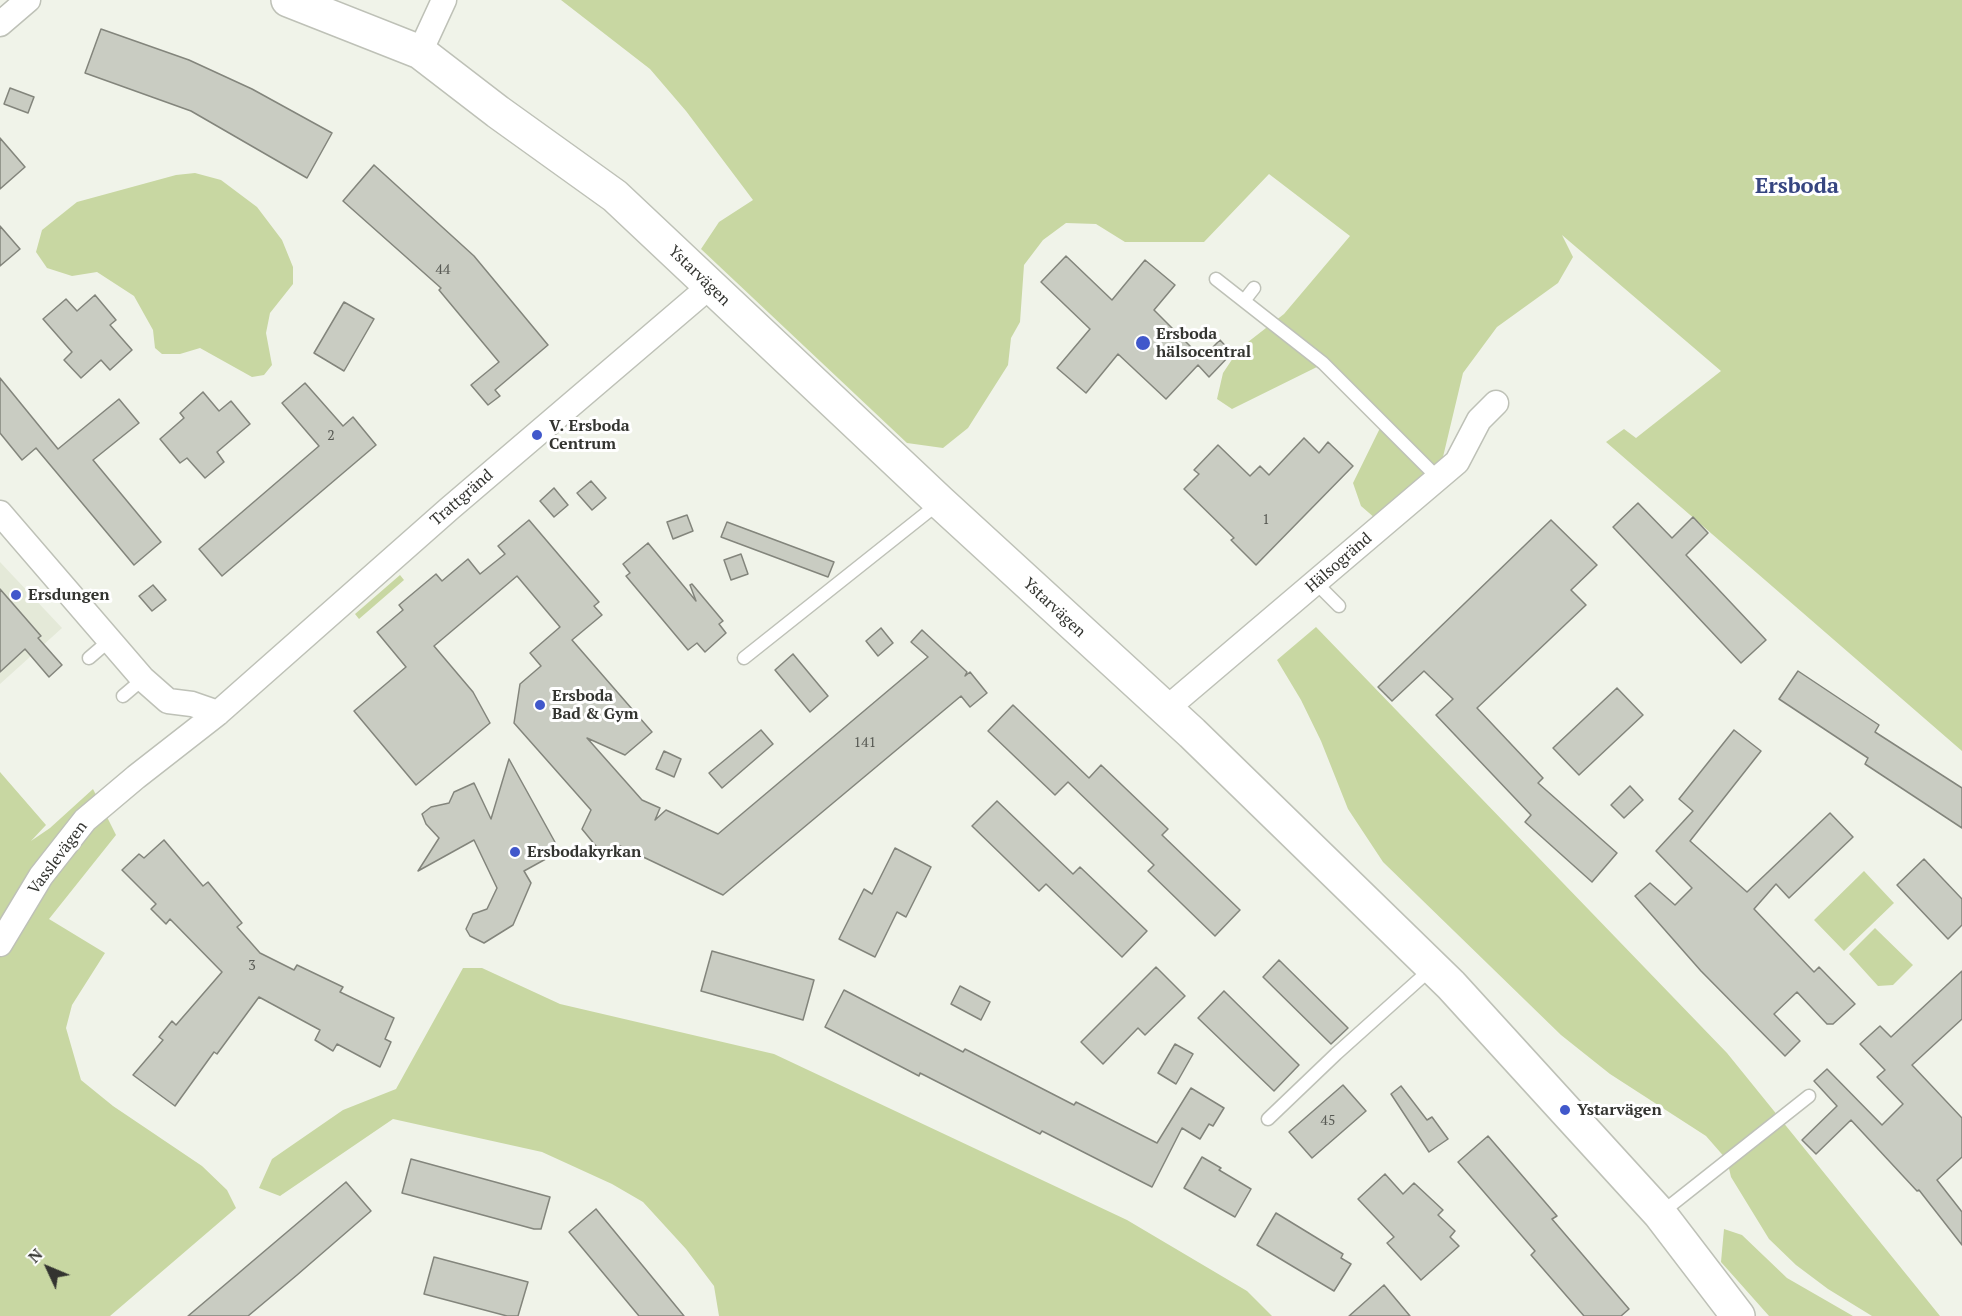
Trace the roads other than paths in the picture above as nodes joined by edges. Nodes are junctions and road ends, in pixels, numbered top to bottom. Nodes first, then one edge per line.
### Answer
1 (28, 0) edge
2 (288, 0) edge
3 (444, 0) edge
4 (0, 24) edge
5 (420, 52) junction
6 (1216, 279) dead end
7 (709, 287) junction
8 (1254, 288) dead end
9 (1244, 301) junction
10 (1496, 402) dead end
11 (1438, 478) junction
12 (940, 502) junction
13 (0, 513) edge
14 (1316, 583) junction
15 (1339, 606) dead end
16 (110, 640) junction
17 (89, 658) dead end
18 (744, 658) dead end
19 (143, 679) junction
20 (123, 696) dead end
21 (1165, 710) junction
22 (218, 713) junction
23 (187, 738) joint
24 (0, 944) edge
25 (1432, 967) junction
26 (1809, 1096) dead end
27 (1268, 1119) dead end
28 (1660, 1214) junction
29 (1738, 1316) edge

1 - 4 street
2 - 5 street, Ystarvägen
3 - 5 street
5 - 7 street, Ystarvägen
6 - 9 lane
7 - 12 street, Ystarvägen
7 - 22 street, Trattgränd
8 - 9 lane
9 - 11 lane
10 - 11 street, Hälsogränd
11 - 14 street, Hälsogränd
12 - 18 lane
12 - 21 street, Ystarvägen
13 - 16 street
14 - 15 lane
14 - 21 street, Hälsogränd
16 - 17 lane
16 - 19 street
19 - 20 lane
19 - 22 street
21 - 25 street, Ystarvägen
22 - 23 street, Trattgränd
23 - 24 street, Vasslevägen
25 - 27 lane
25 - 28 street, Ystarvägen
26 - 28 lane
28 - 29 street, Ystarvägen

